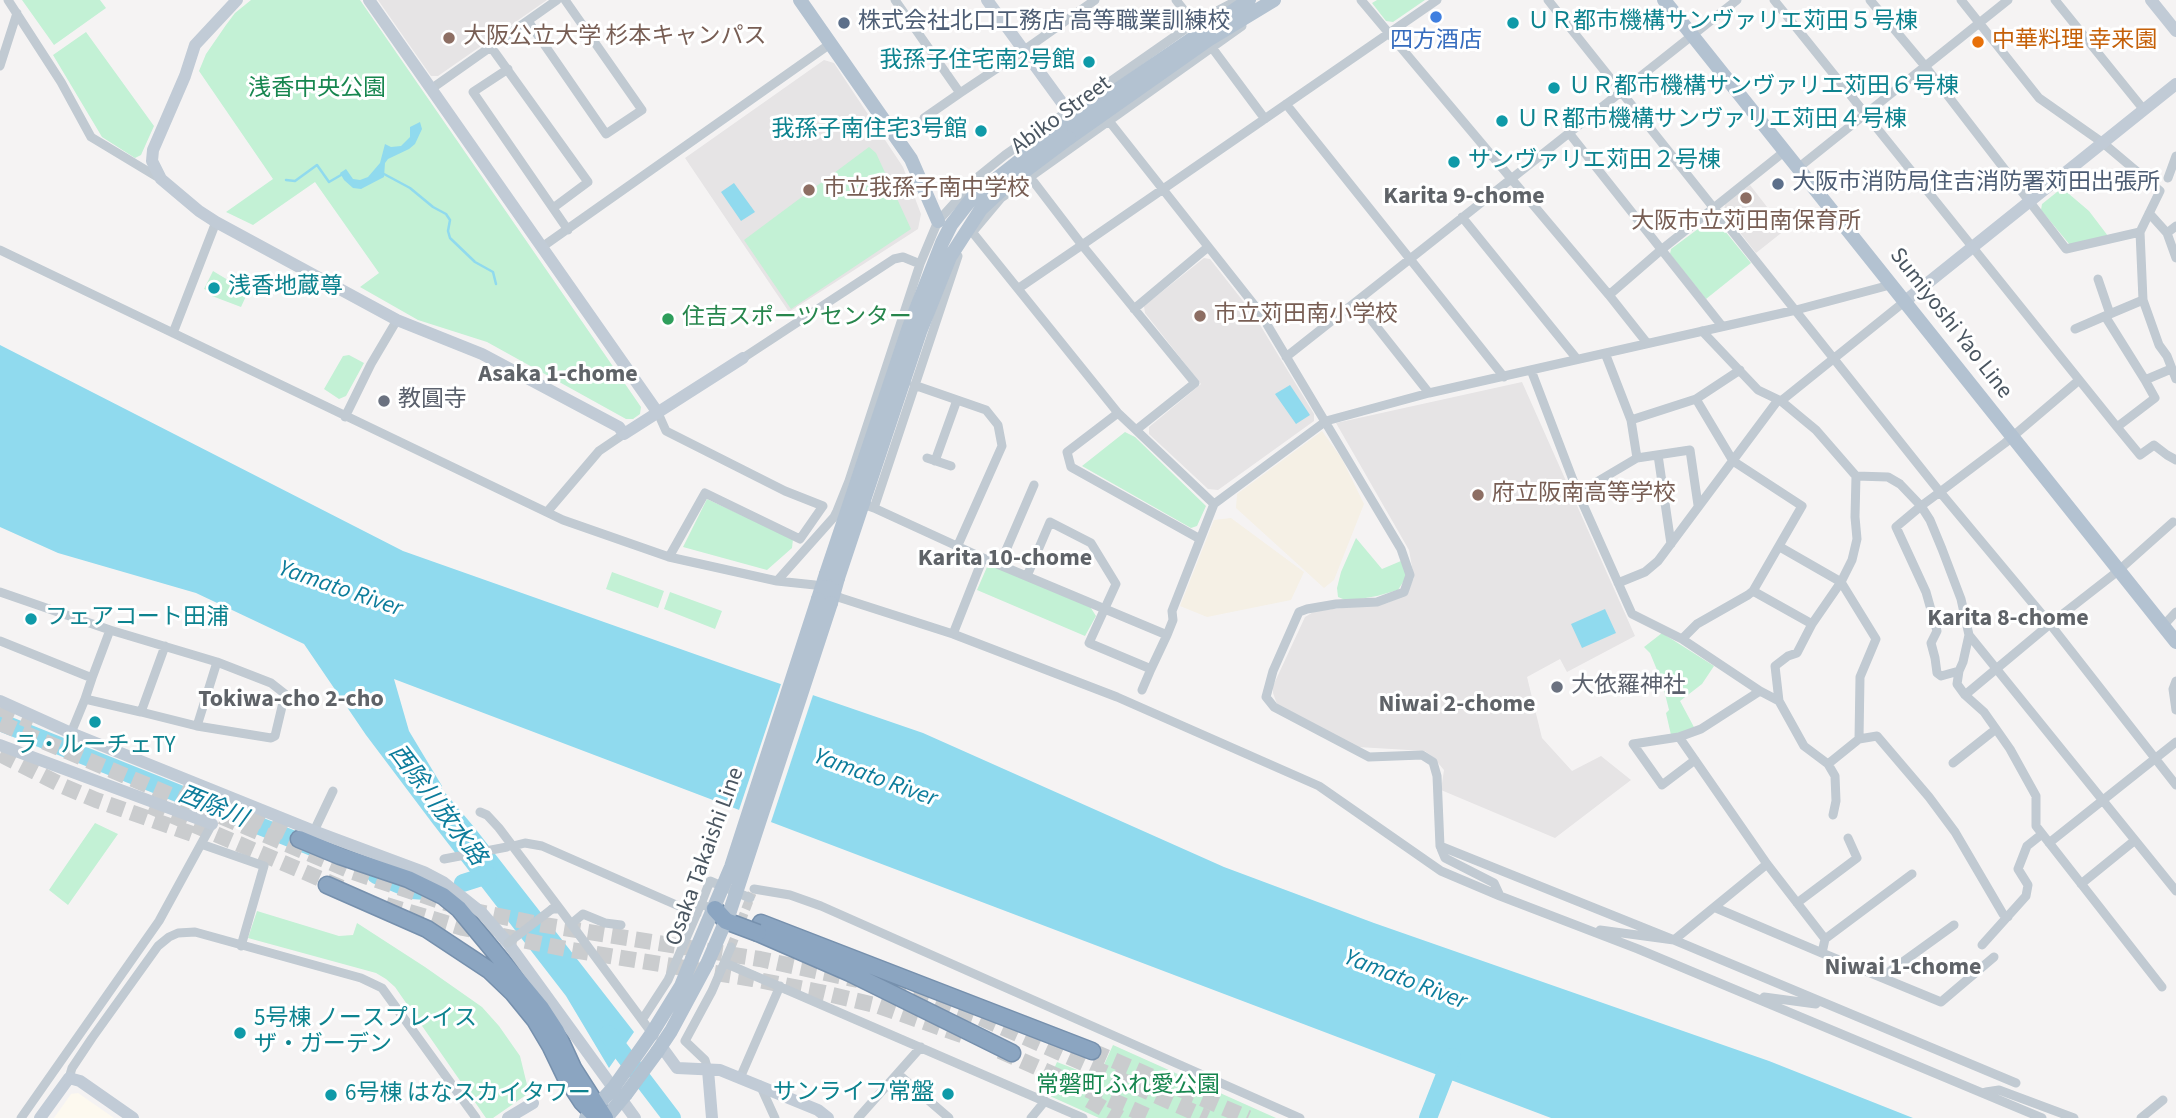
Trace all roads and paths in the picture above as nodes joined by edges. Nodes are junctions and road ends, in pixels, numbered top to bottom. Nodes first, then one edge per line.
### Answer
1 (8, 0) edge
2 (237, 0) edge
3 (369, 0) edge
4 (557, 0) edge
5 (565, 0) edge
6 (800, 0) edge
7 (895, 0) edge
8 (987, 0) edge
9 (1095, 0) edge
10 (1176, 0) edge
11 (1238, 0) edge
12 (1250, 0) edge
13 (1275, 0) edge
14 (1361, 0) edge
15 (1437, 0) edge
16 (1548, 0) edge
17 (1664, 0) edge
18 (1737, 0) edge
19 (1774, 0) edge
20 (1870, 0) edge
21 (1961, 0) edge
22 (2008, 0) edge
23 (2055, 0) edge
24 (2151, 0) edge
25 (1080, 4) edge
26 (17, 13) junction
27 (527, 21) junction
28 (1194, 23) junction
29 (1979, 23) junction
30 (2176, 31) edge
31 (1390, 33) junction
32 (1692, 35) junction
33 (830, 44) junction
34 (491, 47) junction
35 (1213, 49) junction
36 (1023, 51) junction
37 (0, 66) edge
38 (1925, 66) junction
39 (508, 69) junction
40 (2176, 85) edge
41 (431, 89) junction
42 (1620, 91) junction
43 (960, 93) junction
44 (1286, 104) junction
45 (2144, 110) junction
46 (1068, 111) junction
47 (1866, 113) junction
48 (924, 118) dead end
49 (1265, 119) junction
50 (1109, 121) junction
51 (1065, 133) junction
52 (1569, 133) junction
53 (2103, 143) junction
54 (1785, 151) junction
55 (2176, 156) edge
56 (1798, 168) junction
57 (979, 176) junction
58 (1030, 177) junction
59 (161, 179) junction
60 (1511, 179) junction
61 (2172, 179) edge
62 (1163, 190) junction
63 (2160, 191) junction
64 (1001, 198) junction
65 (2029, 202) junction
66 (1714, 207) junction
67 (553, 208) junction
68 (2149, 213) junction
69 (1462, 217) junction
70 (937, 221) junction
71 (216, 222) junction
72 (2176, 226) edge
73 (568, 230) junction
74 (973, 233) junction
75 (2140, 233) junction
76 (2167, 233) junction
77 (1082, 245) junction
78 (542, 247) junction
79 (1208, 247) junction
80 (1973, 248) junction
81 (0, 250) edge
82 (1661, 250) junction
83 (2176, 258) edge
84 (1410, 259) junction
85 (956, 260) junction
86 (920, 264) junction
87 (2098, 279) dead end
88 (1890, 285) junction
89 (1019, 288) junction
90 (1609, 295) junction
91 (2143, 300) junction
92 (1357, 302) junction
93 (1904, 303) junction
94 (1135, 309) junction
95 (1796, 310) junction
96 (2108, 315) junction
97 (397, 320) junction
98 (901, 323) junction
99 (1722, 326) junction
100 (2075, 329) dead end
101 (932, 331) junction
102 (1702, 331) junction
103 (173, 333) junction
104 (1647, 343) junction
105 (1605, 353) junction
106 (1286, 357) junction
107 (743, 358) joint
108 (1577, 359) junction
109 (1833, 359) junction
110 (2171, 369) junction
111 (1531, 370) junction
112 (1740, 370) junction
113 (1504, 377) junction
114 (2176, 379) edge
115 (2146, 380) junction
116 (2078, 381) junction
117 (914, 385) junction
118 (1429, 394) junction
119 (1696, 399) junction
120 (957, 400) junction
121 (1779, 400) junction
122 (658, 413) junction
123 (1118, 413) junction
124 (345, 417) junction
125 (1631, 420) junction
126 (1326, 421) junction
127 (2117, 427) junction
128 (1136, 430) junction
129 (625, 434) junction
130 (2011, 437) junction
131 (1658, 455) junction
132 (1637, 458) junction
133 (2176, 460) edge
134 (1733, 461) junction
135 (951, 466) dead end
136 (1856, 475) junction
137 (1034, 485) dead end
138 (1940, 492) junction
139 (1578, 493) junction
140 (843, 497) junction
141 (1214, 504) junction
142 (1698, 505) junction
143 (1921, 506) junction
144 (874, 508) junction
145 (547, 512) junction
146 (2174, 522) dead end
147 (1200, 539) junction
148 (1671, 544) junction
149 (958, 545) junction
150 (1780, 547) junction
151 (669, 557) junction
152 (983, 558) junction
153 (1000, 564) junction
154 (2118, 571) junction
155 (1027, 576) junction
156 (777, 581) junction
157 (1841, 582) junction
158 (1618, 583) junction
159 (828, 589) junction
160 (1753, 591) junction
161 (0, 592) edge
162 (1106, 608) junction
163 (2176, 612) edge
164 (1812, 624) junction
165 (2050, 624) junction
166 (2163, 626) junction
167 (110, 630) junction
168 (954, 634) junction
169 (1167, 635) junction
170 (1969, 635) junction
171 (1682, 639) junction
172 (0, 641) edge
173 (2176, 642) edge
174 (164, 646) junction
175 (217, 662) junction
176 (1151, 669) junction
177 (1996, 669) junction
178 (1959, 670) junction
179 (92, 678) junction
180 (2176, 681) edge
181 (1142, 690) dead end
182 (1760, 691) junction
183 (1965, 695) junction
184 (85, 699) junction
185 (0, 701) edge
186 (1779, 701) junction
187 (2176, 710) edge
188 (141, 712) junction
189 (197, 726) junction
190 (1996, 729) junction
191 (71, 733) junction
192 (1679, 737) junction
193 (1859, 739) junction
194 (2176, 742) edge
195 (0, 745) edge
196 (2155, 759) junction
197 (1695, 760) junction
198 (1954, 763) dead end
199 (1828, 764) junction
200 (2176, 785) edge
201 (332, 791) dead end
202 (2102, 801) junction
203 (480, 812) dead end
204 (1833, 815) dead end
205 (212, 824) joint
206 (314, 831) junction
207 (2042, 834) junction
208 (1848, 838) dead end
209 (299, 839) tunnel mouth
210 (2134, 841) junction
211 (2049, 843) junction
212 (201, 844) junction
213 (1440, 846) junction
214 (510, 847) junction
215 (444, 859) dead end
216 (1767, 864) junction
217 (1912, 874) dead end
218 (2081, 884) junction
219 (327, 885) tunnel mouth
220 (2176, 891) edge
221 (1500, 896) junction
222 (1797, 902) junction
223 (1716, 908) junction
224 (556, 909) junction
225 (718, 913) junction
226 (2008, 917) junction
227 (571, 924) junction
228 (621, 925) dead end
229 (1954, 925) dead end
230 (759, 928) junction
231 (1585, 928) junction
232 (1825, 939) junction
233 (1674, 940) junction
234 (508, 943) junction
235 (1982, 945) dead end
236 (241, 946) junction
237 (731, 947) tunnel mouth
238 (1822, 953) junction
239 (1994, 957) dead end
240 (725, 963) junction
241 (1882, 977) junction
242 (780, 986) junction
243 (2162, 987) dead end
244 (1749, 994) junction
245 (1832, 1006) junction
246 (642, 1020) junction
247 (650, 1036) junction
248 (921, 1048) junction
249 (659, 1049) junction
250 (1092, 1051) tunnel mouth
251 (1012, 1053) tunnel mouth
252 (708, 1070) junction
253 (898, 1074) junction
254 (740, 1077) junction
255 (69, 1078) junction
256 (2016, 1083) dead end
257 (760, 1085) junction
258 (620, 1091) junction
259 (1983, 1092) junction
260 (2163, 1100) dead end
261 (1045, 1101) junction
262 (533, 1103) dead end
263 (598, 1115) edge
264 (21, 1118) edge
265 (40, 1118) edge
266 (133, 1118) edge
267 (476, 1118) edge
268 (508, 1118) edge
269 (635, 1118) edge
270 (712, 1118) edge
271 (775, 1118) edge
272 (828, 1118) edge
273 (859, 1118) edge
274 (949, 1118) edge
275 (1031, 1118) edge
276 (1083, 1118) edge
277 (1300, 1118) edge
278 (2042, 1118) edge
279 (2074, 1118) edge
280 (2141, 1118) edge

1 - 26 street
2 - 59 street
3 - 41 street
4 - 27 street
5 - 27 street
6 - 33 main road
7 - 43 street
8 - 36 street
9 - 25 street
10 - 28 street
11 - 28 street
12 - 51 main road, Abiko Street
13 - 35 street
13 - 51 main road, Abiko Street
14 - 31 street
15 - 31 street
16 - 42 street
17 - 32 main road, Sumiyoshi Yao Line
18 - 32 street
19 - 47 street
20 - 38 street
21 - 29 street
22 - 29 street
23 - 45 street
24 - 30 street
25 - 36 street
26 - 37 street
26 - 59 street
27 - 34 street
28 - 46 street
29 - 38 street
29 - 53 street
31 - 44 street
31 - 60 street
32 - 42 street
32 - 54 main road, Sumiyoshi Yao Line
33 - 70 main road
33 - 73 street
34 - 39 street
34 - 41 street
35 - 49 street
35 - 50 street
36 - 43 street
36 - 46 street
38 - 47 street
38 - 65 street
39 - 67 street
39 - 67 street
40 - 45 street
41 - 78 street
42 - 52 street
42 - 66 street
43 - 48 street
44 - 49 street
44 - 84 street
45 - 53 street
46 - 57 street
47 - 56 street
47 - 80 street
49 - 62 street
50 - 58 street
50 - 62 street
51 - 159 main road, Abiko Street, bridge
52 - 60 street
52 - 82 street
53 - 63 street
53 - 65 street
54 - 56 main road, Sumiyoshi Yao Line
54 - 66 street
55 - 61 street
56 - 88 main road, Sumiyoshi Yao Line
57 - 64 street
57 - 70 street
58 - 64 street
58 - 77 street
59 - 71 street
60 - 69 street
60 - 90 street
61 - 63 street
62 - 77 street
62 - 79 street
63 - 68 street
64 - 74 street
65 - 75 street
65 - 80 street
66 - 82 street
66 - 95 street
67 - 73 street
68 - 75 street
68 - 76 street
69 - 84 street
69 - 108 street
70 - 85 street
70 - 86 street
71 - 97 street
71 - 103 street
72 - 76 street
73 - 78 street
74 - 85 street
74 - 89 street
75 - 91 street
76 - 83 street
77 - 89 street
77 - 94 street
78 - 122 street
79 - 94 street
79 - 106 street
80 - 93 street
80 - 116 street
81 - 103 street
82 - 90 street
82 - 99 street
84 - 92 street
84 - 113 street
85 - 101 street
86 - 98 street
86 - 107 street
87 - 96 street
88 - 93 main road, Sumiyoshi Yao Line
88 - 95 street
89 - 123 street
90 - 104 street
91 - 96 street
91 - 110 street
92 - 106 street
92 - 118 street
93 - 109 street
93 - 130 main road, Sumiyoshi Yao Line
94 - 128 street
95 - 99 street
95 - 109 street
96 - 100 street
96 - 115 street
97 - 124 street
97 - 129 street
98 - 101 street
98 - 140 street
99 - 102 street
101 - 117 street
102 - 104 street
102 - 112 street
103 - 124 street
104 - 105 street
105 - 108 street
105 - 125 street
106 - 126 street
107 - 122 street
108 - 111 street
109 - 121 street
109 - 138 street
110 - 114 street
110 - 115 street
111 - 113 street
111 - 139 street
112 - 119 street
112 - 121 street
113 - 118 street
115 - 127 street
116 - 127 street
116 - 130 street
117 - 120 street
117 - 144 street
118 - 126 street
119 - 125 street
119 - 134 street
120 - 135 street
120 - 149 street
121 - 134 street
121 - 136 street
122 - 129 street
122 - 151 street
123 - 128 street
123 - 147 street
124 - 145 street
125 - 132 street
126 - 141 street
126 - 213 street
127 - 133 street
128 - 141 street
129 - 145 street
130 - 138 street
130 - 154 main road, Sumiyoshi Yao Line
131 - 132 street
131 - 142 street
131 - 148 street
132 - 139 street
134 - 142 street
134 - 150 street
136 - 143 street
136 - 157 street
137 - 153 street
138 - 143 street
138 - 165 street
139 - 158 street
140 - 144 street
140 - 156 street
141 - 147 street
142 - 148 street
143 - 170 street
143 - 178 street
144 - 149 street
145 - 151 street
146 - 154 street
147 - 169 street
148 - 158 street
149 - 152 street
150 - 157 street
150 - 160 street
151 - 156 street
152 - 153 street
152 - 168 street
153 - 155 street
154 - 165 street
154 - 166 main road, Sumiyoshi Yao Line
155 - 162 street
155 - 162 street
156 - 159 street
157 - 164 street
157 - 193 street
158 - 171 street
159 - 168 street
159 - 225 main road, Osaka Takaishi Line, bridge
160 - 164 street
160 - 171 street
161 - 167 street
162 - 169 street
162 - 176 street
163 - 166 street
164 - 186 street
165 - 177 street
165 - 196 street
166 - 173 main road, Sumiyoshi Yao Line
167 - 174 street
167 - 179 street
168 - 221 street
169 - 176 street
170 - 177 street
170 - 178 street
171 - 182 street
172 - 179 street
174 - 175 street
174 - 188 street
175 - 189 street
175 - 189 street
176 - 181 street
177 - 183 street
177 - 202 street
178 - 183 street
179 - 184 street
180 - 187 street
182 - 186 street
182 - 192 street
183 - 190 street
184 - 188 street
184 - 191 street
185 - 191 street
186 - 199 street
188 - 189 street
190 - 198 street
190 - 207 street
191 - 206 street
192 - 197 street
192 - 197 street
193 - 199 street
193 - 226 street
194 - 196 street
195 - 205 street
196 - 200 street
196 - 202 street
197 - 216 street
199 - 204 street
201 - 206 street
202 - 210 street
202 - 211 street
203 - 214 street
205 - 212 street
206 - 234 street
207 - 211 street
207 - 226 street
208 - 222 street
209 - 263 highway
210 - 218 street
210 - 220 street
211 - 218 street
212 - 236 street
212 - 264 street
213 - 221 street
213 - 233 street
214 - 215 street
214 - 224 street
214 - 225 street
216 - 222 street
216 - 223 street
217 - 232 street
218 - 243 street
219 - 263 highway
221 - 231 street
222 - 232 street
223 - 233 street
223 - 238 street
224 - 227 street
224 - 234 street, bridge
225 - 230 highway, bridge
225 - 246 street
225 - 247 main road, Osaka Takaishi Line, bridge
225 - 249 main road, Osaka Takaishi Line, bridge
225 - 277 street
226 - 235 street
227 - 228 street
227 - 246 street
229 - 241 street
230 - 250 highway
230 - 251 highway
231 - 233 street
231 - 244 street
232 - 238 street
233 - 245 street
234 - 258 street
236 - 255 street
236 - 267 street
237 - 240 street
238 - 241 street
239 - 241 street
240 - 242 street
240 - 252 street
242 - 248 street
242 - 254 street
244 - 245 street
244 - 259 street
245 - 256 street
246 - 247 street
247 - 249 street
247 - 258 main road, Osaka Takaishi Line
248 - 253 street
248 - 261 street
249 - 252 street
249 - 258 main road, Osaka Takaishi Line, bridge
252 - 254 street
252 - 270 street
253 - 273 street
253 - 274 street
254 - 257 street
255 - 265 street
255 - 266 street
257 - 271 street
257 - 272 street
258 - 263 main road, Osaka Takaishi Line
258 - 269 street
259 - 278 street
259 - 279 street
260 - 280 street
261 - 275 street
261 - 276 street
262 - 268 street

